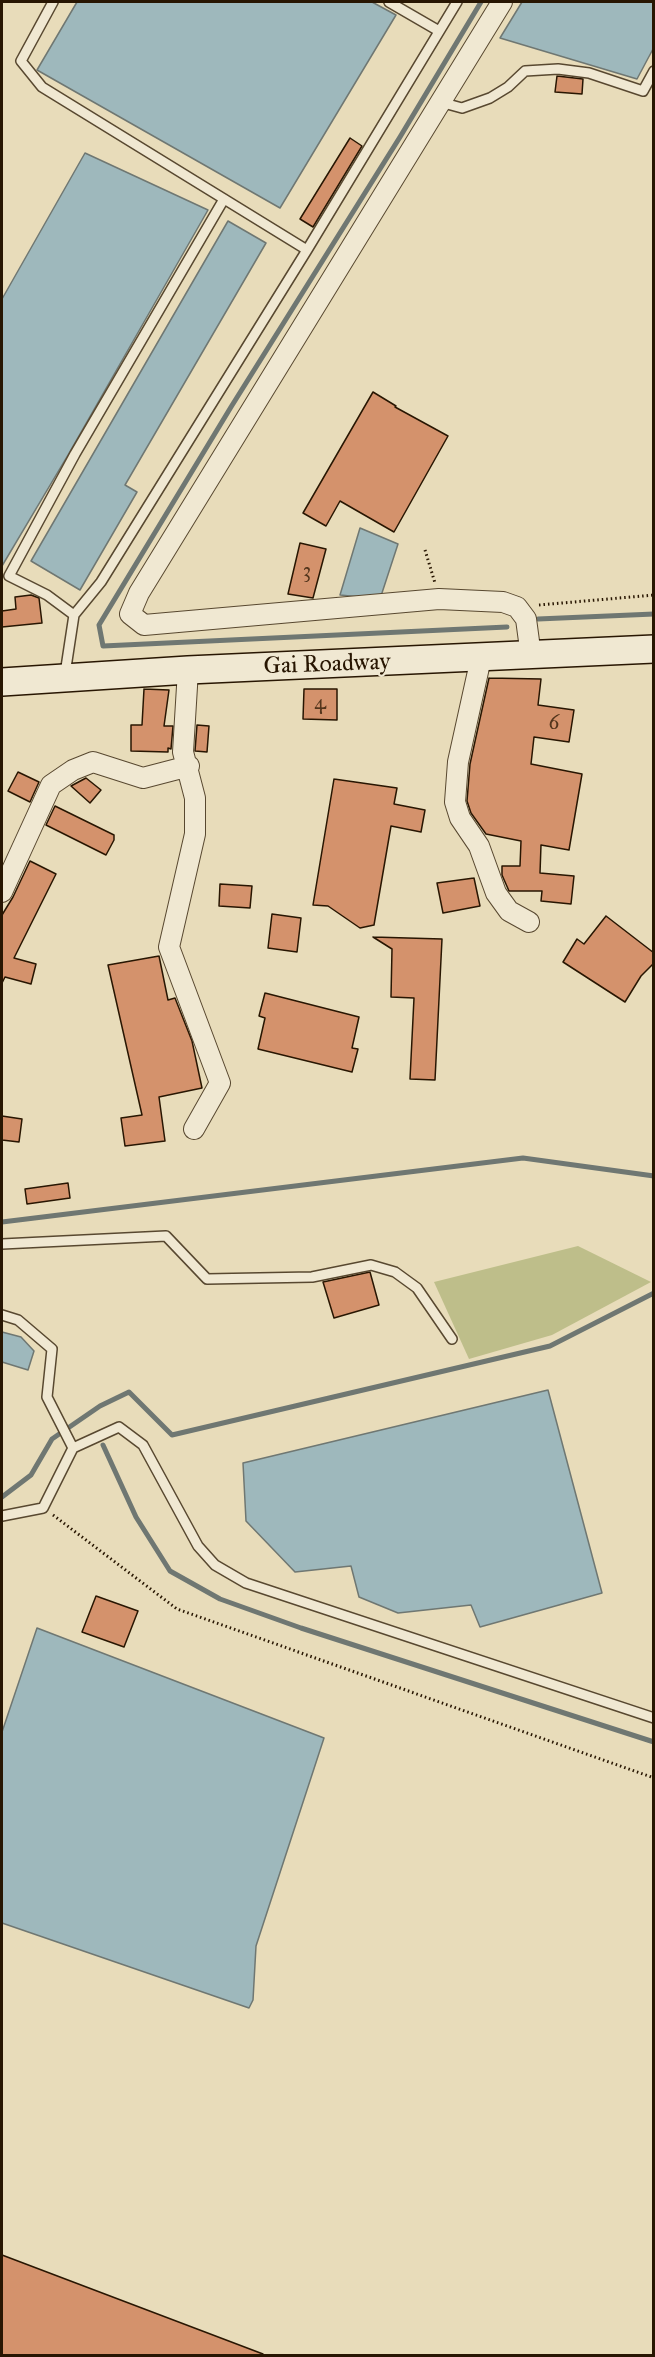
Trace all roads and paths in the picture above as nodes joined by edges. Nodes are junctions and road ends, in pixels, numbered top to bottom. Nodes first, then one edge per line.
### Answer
1 (53, 2) edge
2 (389, 2) edge
3 (457, 2) edge
4 (502, 2) edge
5 (440, 31) junction
6 (654, 71) edge
7 (440, 102) junction
8 (224, 199) junction
9 (308, 250) junction
10 (425, 550) dead end
11 (654, 595) edge
12 (439, 599) junction
13 (518, 607) junction
14 (74, 615) junction
15 (654, 649) edge
16 (531, 656) junction
17 (481, 658) junction
18 (188, 670) junction
19 (64, 679) junction
20 (2, 682) edge
21 (189, 766) junction
22 (2, 892) edge
23 (529, 921) dead end
24 (194, 1129) dead end
25 (2, 1244) edge
26 (2, 1315) edge
27 (453, 1338) dead end
28 (72, 1445) junction
29 (43, 1508) junction
30 (2, 1516) edge
31 (654, 1718) edge
32 (654, 1778) edge

1 - 8 lane
2 - 5 lane
3 - 5 lane
4 - 7 street
5 - 9 lane
6 - 7 lane
7 - 12 street
8 - 9 lane
8 - 14 lane
9 - 14 lane
10 - 12 path
11 - 13 path
12 - 13 street
13 - 16 street
14 - 19 lane
15 - 16 main road, Gai Roadway
16 - 17 main road, Gai Roadway
17 - 18 main road, Gai Roadway
17 - 23 street
18 - 19 main road, Gai Roadway
18 - 21 street
19 - 20 main road, Gai Roadway
21 - 22 street
21 - 24 street
25 - 27 lane
26 - 28 lane
28 - 29 lane
28 - 31 lane
29 - 30 lane
29 - 32 path

